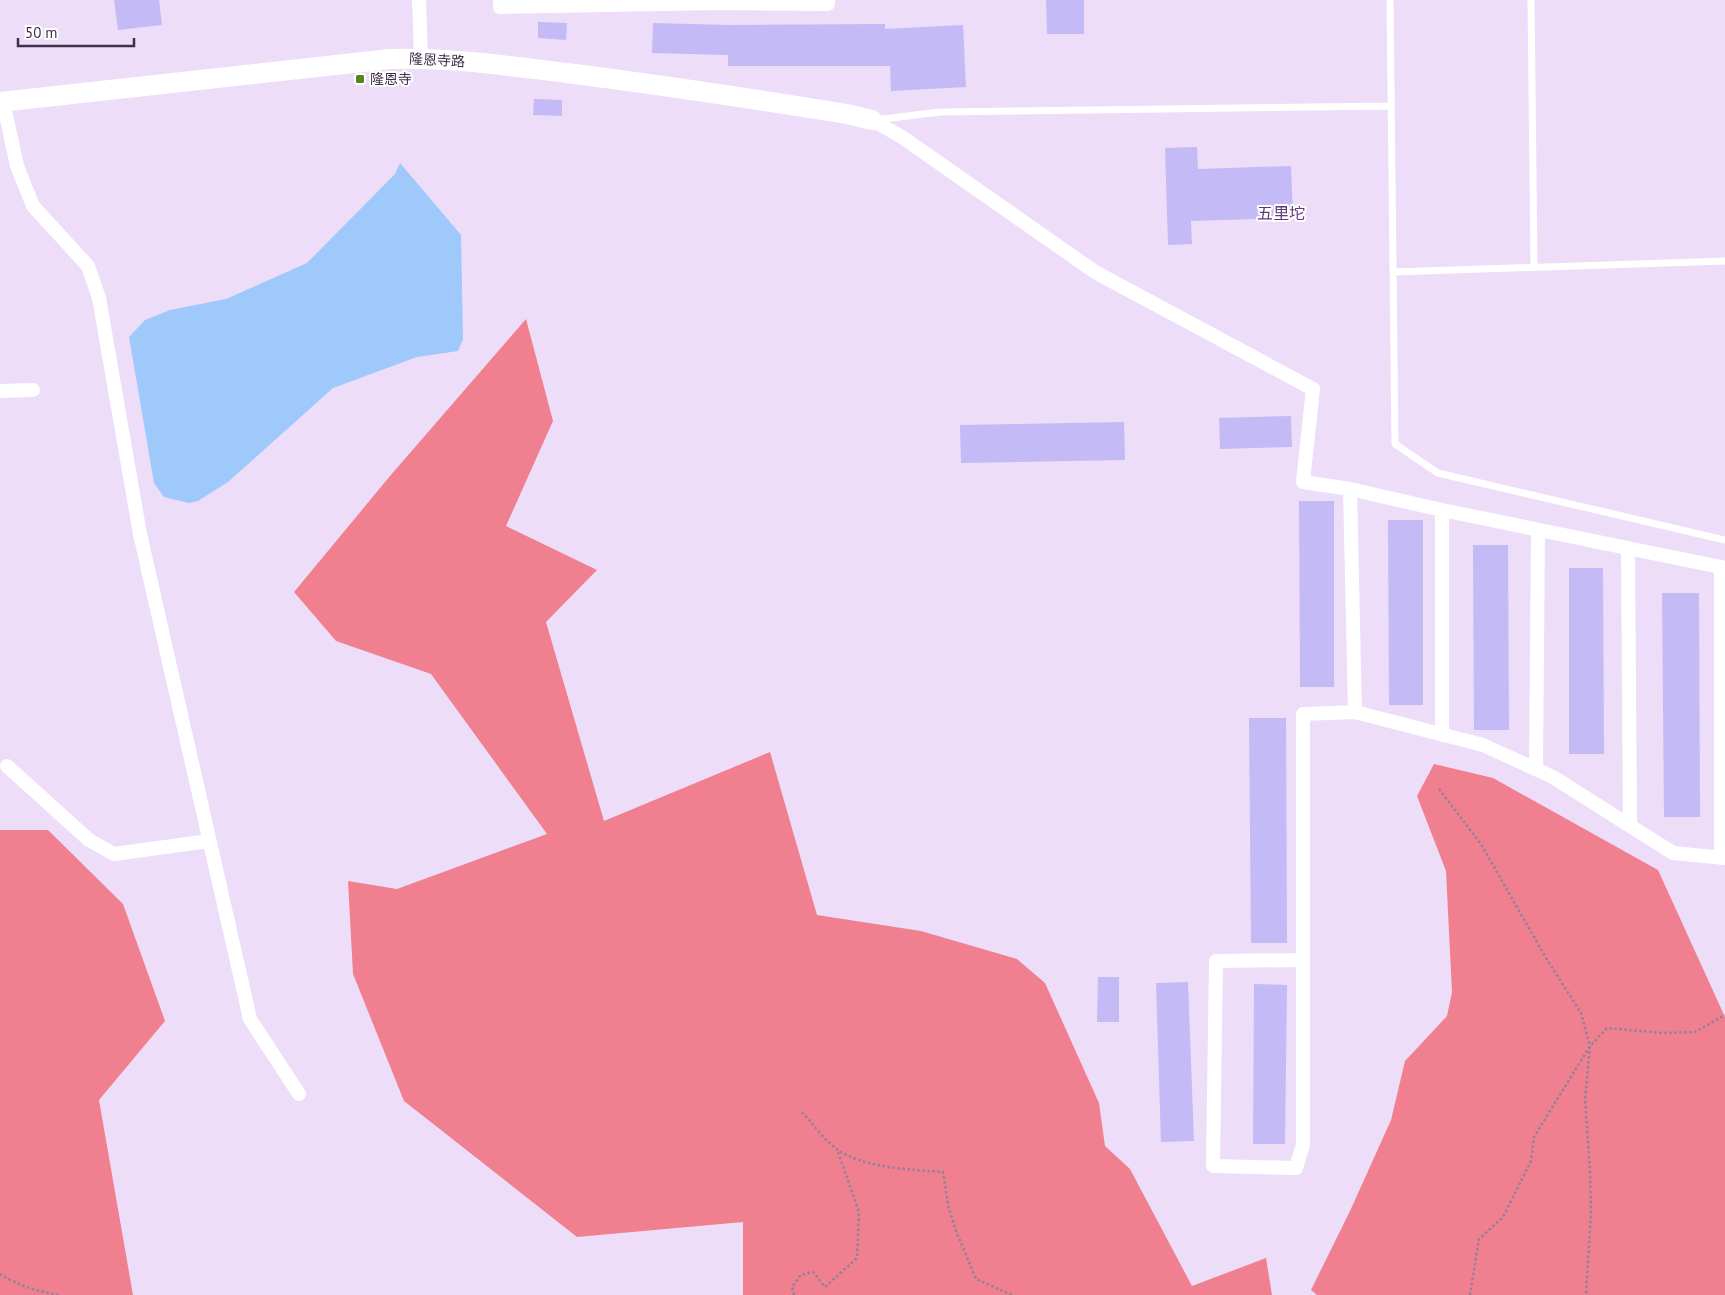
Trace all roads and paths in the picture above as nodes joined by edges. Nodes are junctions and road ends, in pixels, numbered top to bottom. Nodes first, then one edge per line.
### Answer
1 (419, 0) edge
2 (500, 0) edge
3 (828, 0) edge
4 (1390, 0) edge
5 (1531, 0) edge
6 (719, 1) edge
7 (608, 2) edge
8 (421, 58) junction
9 (2, 102) edge
10 (1391, 106) junction
11 (872, 120) junction
12 (1725, 261) edge
13 (1534, 268) junction
14 (1393, 272) junction
15 (33, 390) dead end
16 (0, 391) edge
17 (1350, 488) junction
18 (1442, 510) junction
19 (1538, 530) junction
20 (1725, 540) edge
21 (1628, 548) junction
22 (1723, 567) edge
23 (1355, 712) junction
24 (1442, 735) junction
25 (7, 766) dead end
26 (1536, 769) junction
27 (1439, 788) dead end
28 (1630, 826) junction
29 (209, 842) junction
30 (1723, 858) edge
31 (1303, 960) junction
32 (1725, 1015) edge
33 (1590, 1046) junction
34 (299, 1094) dead end
35 (802, 1112) dead end
36 (837, 1149) junction
37 (0, 1274) edge
38 (61, 1295) edge
39 (794, 1295) edge
40 (1012, 1295) edge
41 (1470, 1295) edge
42 (1586, 1295) edge

1 - 8 street
2 - 7 street
3 - 6 street
4 - 10 lane
5 - 13 lane
6 - 7 street
8 - 9 street, 隆恩寺路
8 - 11 street, 隆恩寺路
9 - 29 street
10 - 11 lane
10 - 14 lane
11 - 17 street
12 - 13 lane
13 - 14 lane
14 - 20 lane
15 - 16 street
17 - 18 street
17 - 23 street
18 - 19 street
18 - 24 street
19 - 21 street
19 - 26 street
21 - 22 street
21 - 28 street
22 - 30 street
23 - 24 street
23 - 31 street
24 - 26 street
25 - 29 street
26 - 28 street
27 - 33 path
28 - 30 street
29 - 34 street
31 - 31 street
32 - 33 path
33 - 41 path
33 - 42 path
35 - 36 path
36 - 39 path
36 - 40 path
37 - 38 path

